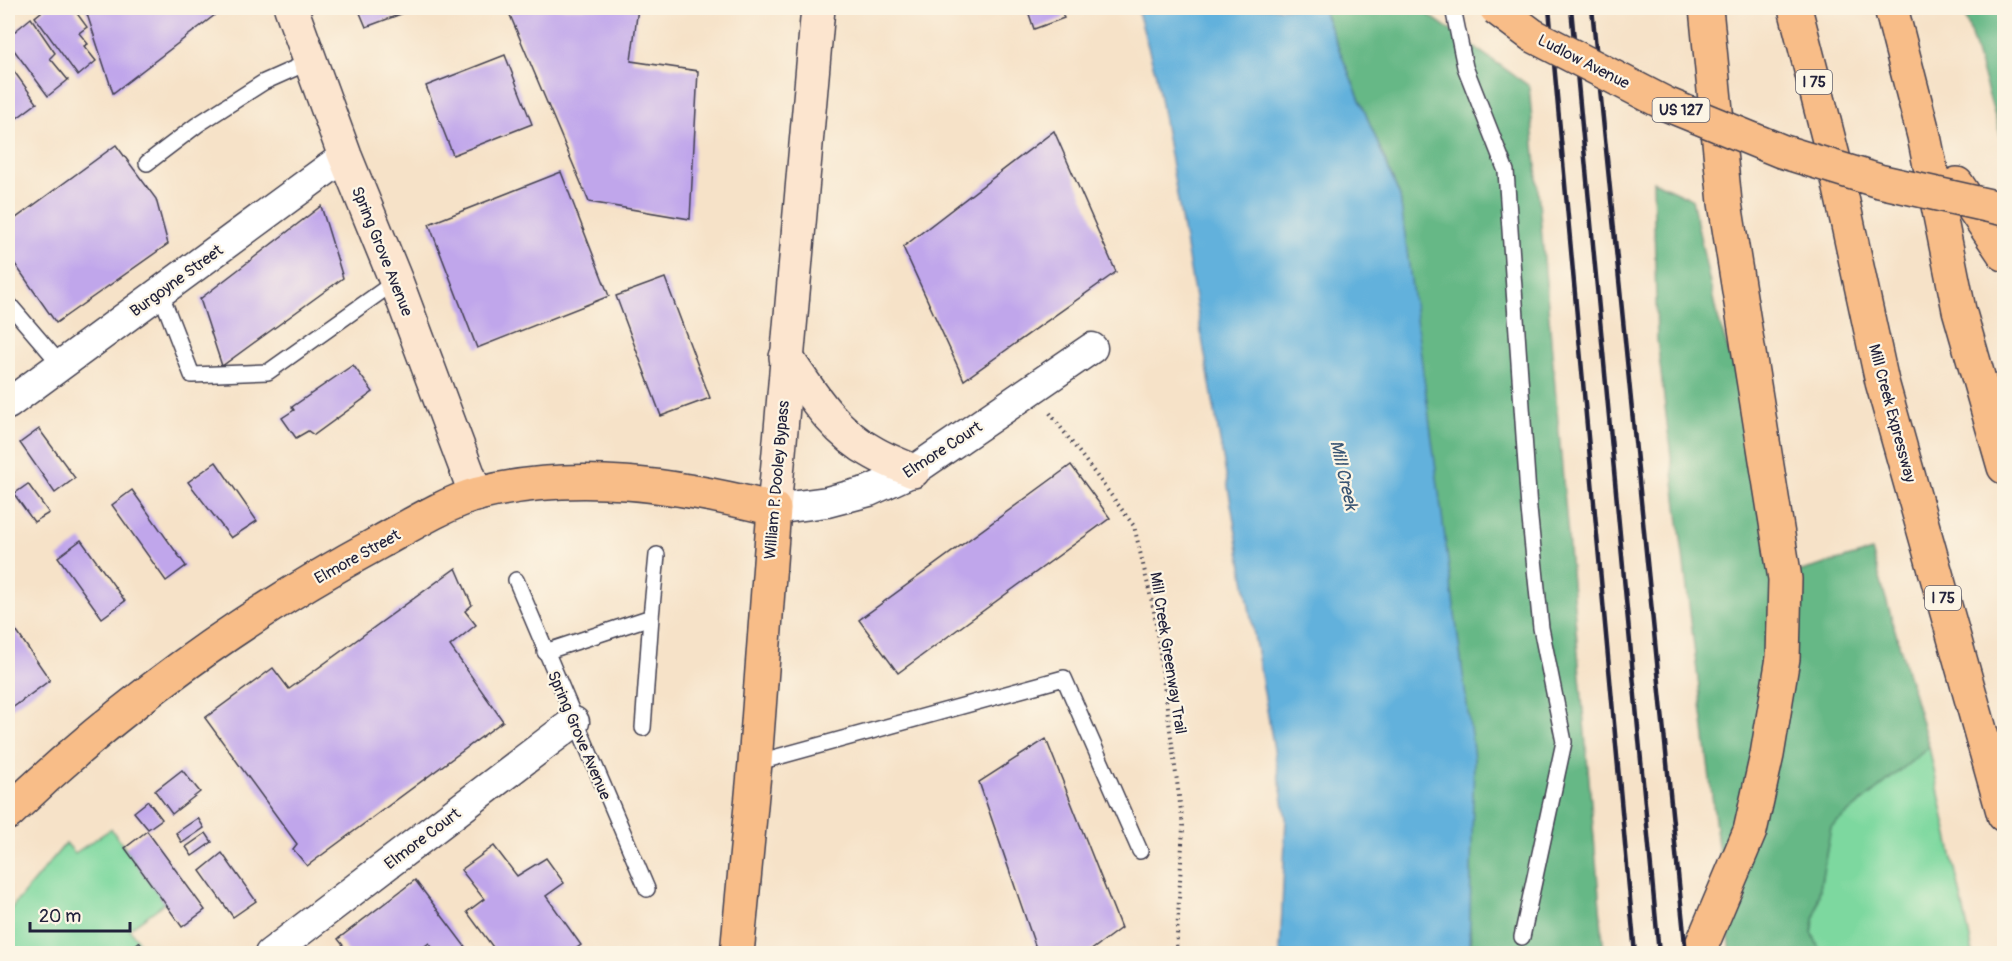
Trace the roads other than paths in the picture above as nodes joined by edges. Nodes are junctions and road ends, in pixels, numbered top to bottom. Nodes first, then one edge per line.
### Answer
1 (291, 8) edge
2 (818, 8) edge
3 (1452, 8) edge
4 (1496, 8) edge
5 (1706, 8) edge
6 (1795, 8) edge
7 (1891, 8) edge
8 (311, 61) junction
9 (1924, 136) junction
10 (345, 156) junction
11 (147, 163) dead end
12 (2004, 208) edge
13 (2004, 254) edge
14 (396, 281) junction
15 (160, 292) junction
16 (8, 303) edge
17 (1092, 348) dead end
18 (786, 357) junction
19 (61, 365) junction
20 (8, 404) edge
21 (2004, 467) edge
22 (913, 471) junction
23 (476, 495) junction
24 (774, 509) junction
25 (657, 555) dead end
26 (516, 580) dead end
27 (651, 617) junction
28 (545, 652) junction
29 (574, 722) junction
30 (643, 728) dead end
31 (755, 763) junction
32 (8, 813) edge
33 (2004, 815) edge
34 (1140, 851) dead end
35 (646, 889) dead end
36 (1522, 937) dead end
37 (270, 954) edge
38 (737, 954) edge
39 (1698, 954) edge

1 - 8 main road, Spring Grove Avenue
2 - 18 main road, William P. Dooley Bypass
3 - 36 lane
4 - 12 main road, Ludlow Avenue / US 127, bridge
5 - 39 main road
6 - 33 main road, Mill Creek Expressway / I 75
7 - 9 main road
8 - 10 main road, Spring Grove Avenue
8 - 11 lane
9 - 13 main road
9 - 21 main road
10 - 14 main road, Spring Grove Avenue
10 - 15 street, Burgoyne Street
14 - 15 lane
14 - 23 main road, Spring Grove Avenue
15 - 19 street, Burgoyne Street
16 - 19 lane
17 - 22 street, Elmore Court
18 - 22 main road
18 - 24 main road, William P. Dooley Bypass
19 - 20 street, Burgoyne Street
22 - 24 street, Elmore Court
23 - 24 main road, Elmore Street
23 - 32 main road, Elmore Street
24 - 31 main road, William P. Dooley Bypass
25 - 27 lane
26 - 28 lane, Spring Grove Avenue
27 - 28 lane
27 - 30 lane
28 - 29 lane, Spring Grove Avenue
29 - 35 lane, Spring Grove Avenue
29 - 37 street, Elmore Court
31 - 34 lane
31 - 38 main road, William P. Dooley Bypass

